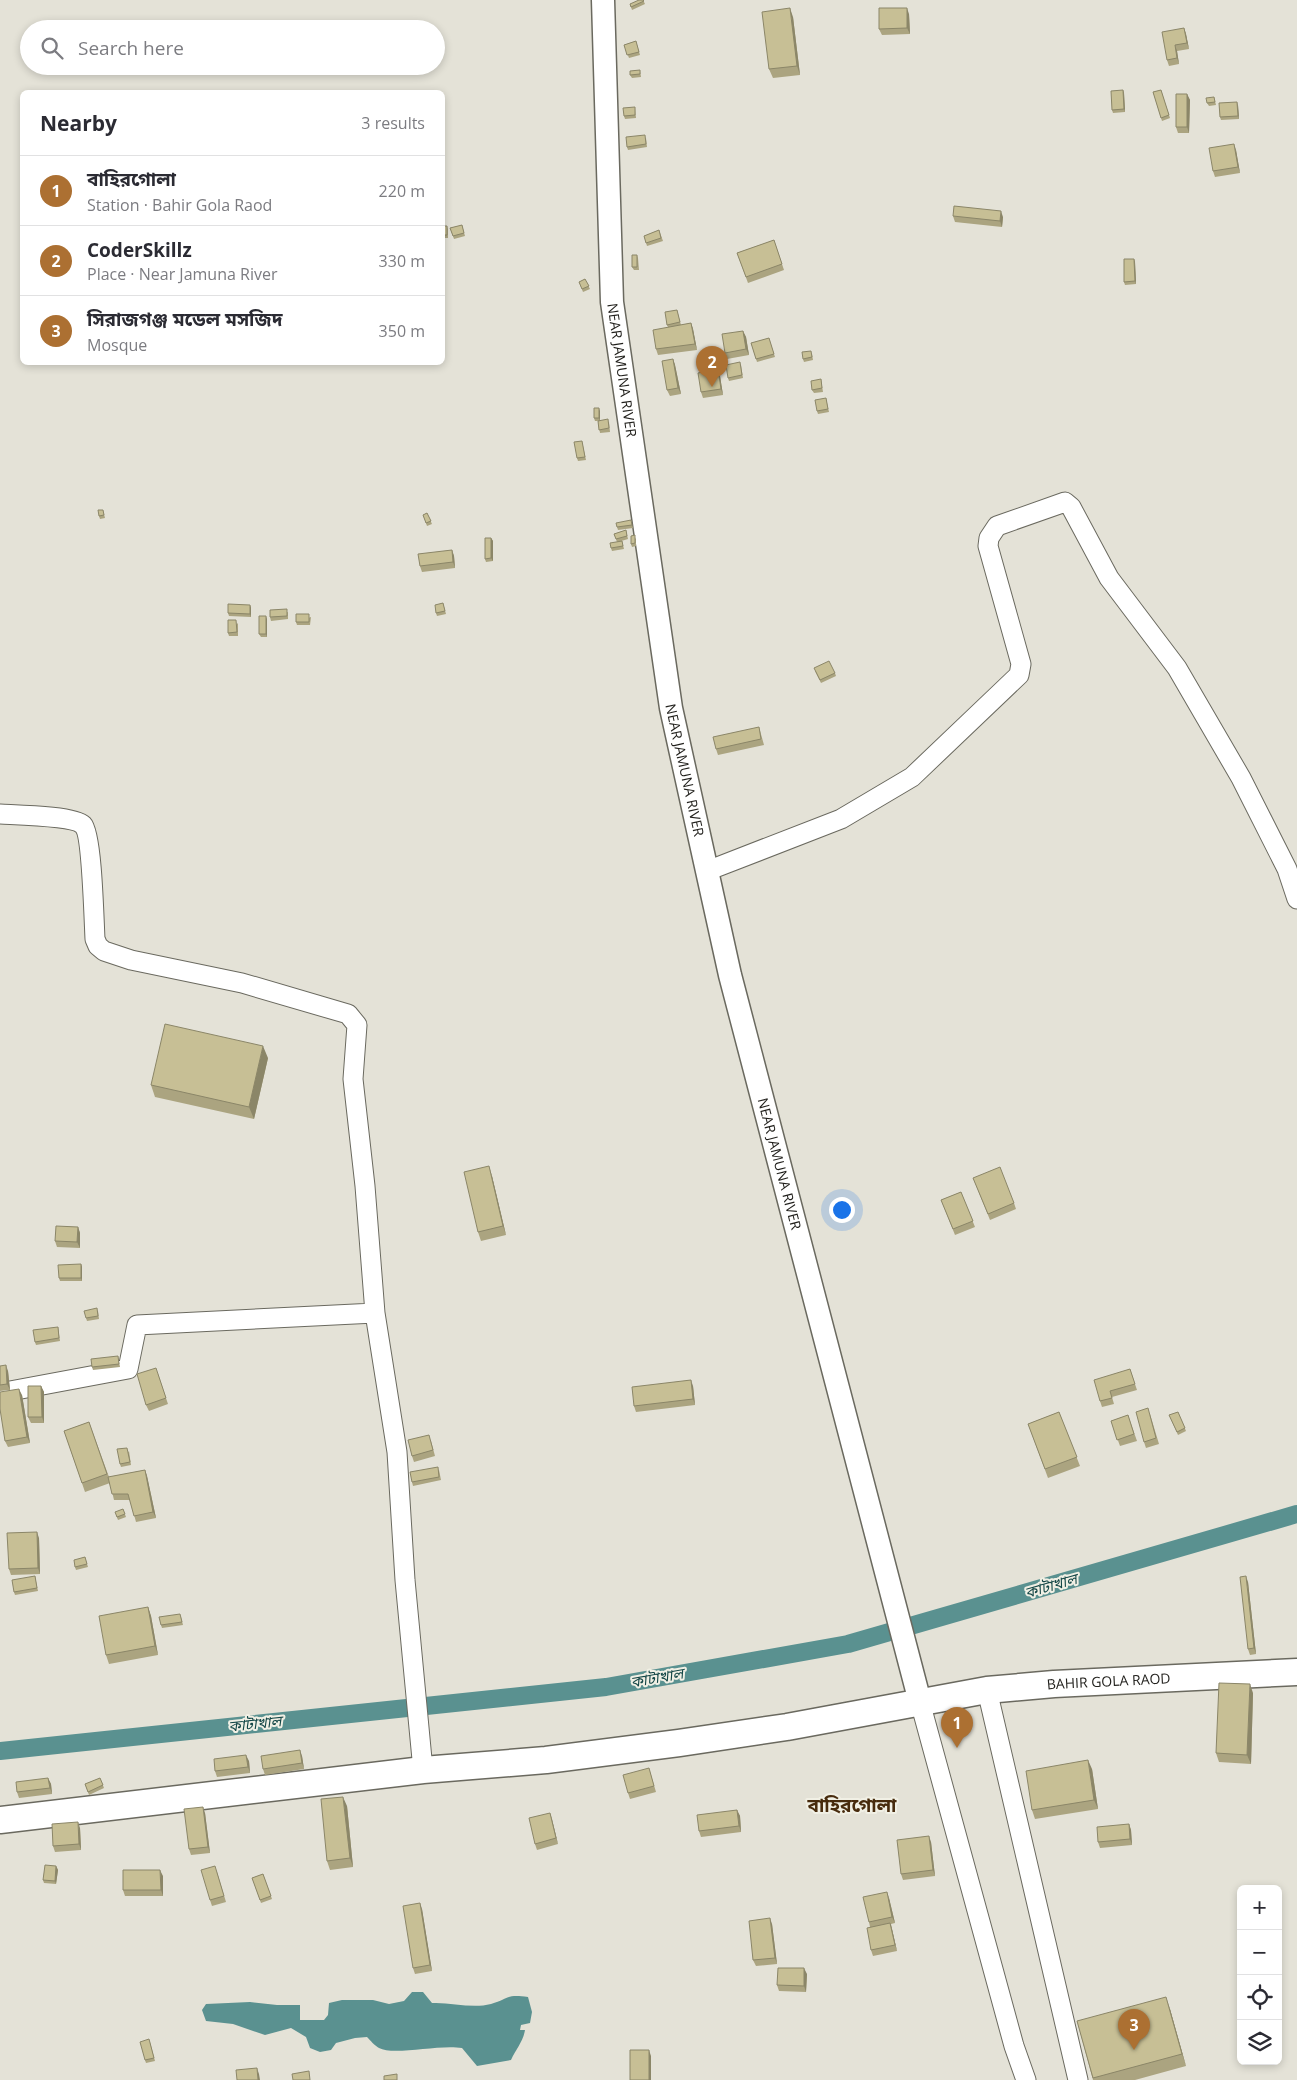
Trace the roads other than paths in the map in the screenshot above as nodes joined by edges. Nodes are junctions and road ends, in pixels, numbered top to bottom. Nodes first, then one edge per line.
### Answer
1 (604, 0) edge
2 (0, 814) edge
3 (706, 871) junction
4 (1297, 899) edge
5 (375, 1313) junction
6 (0, 1393) edge
7 (1297, 1672) edge
8 (987, 1690) junction
9 (917, 1692) junction
10 (423, 1760) junction
11 (0, 1820) edge
12 (1026, 2080) edge
13 (1078, 2080) edge

1 - 3 street, NEAR JAMUNA RIVER
2 - 5 street
3 - 4 street
3 - 9 street, NEAR JAMUNA RIVER
5 - 6 street
5 - 10 street
7 - 8 main road, BAHIR GOLA RAOD
8 - 9 main road, BAHIR GOLA RAOD
8 - 13 street
9 - 10 main road, BAHIR GOLA RAOD
9 - 12 street
10 - 11 main road, BAHIR GOLA RAOD

